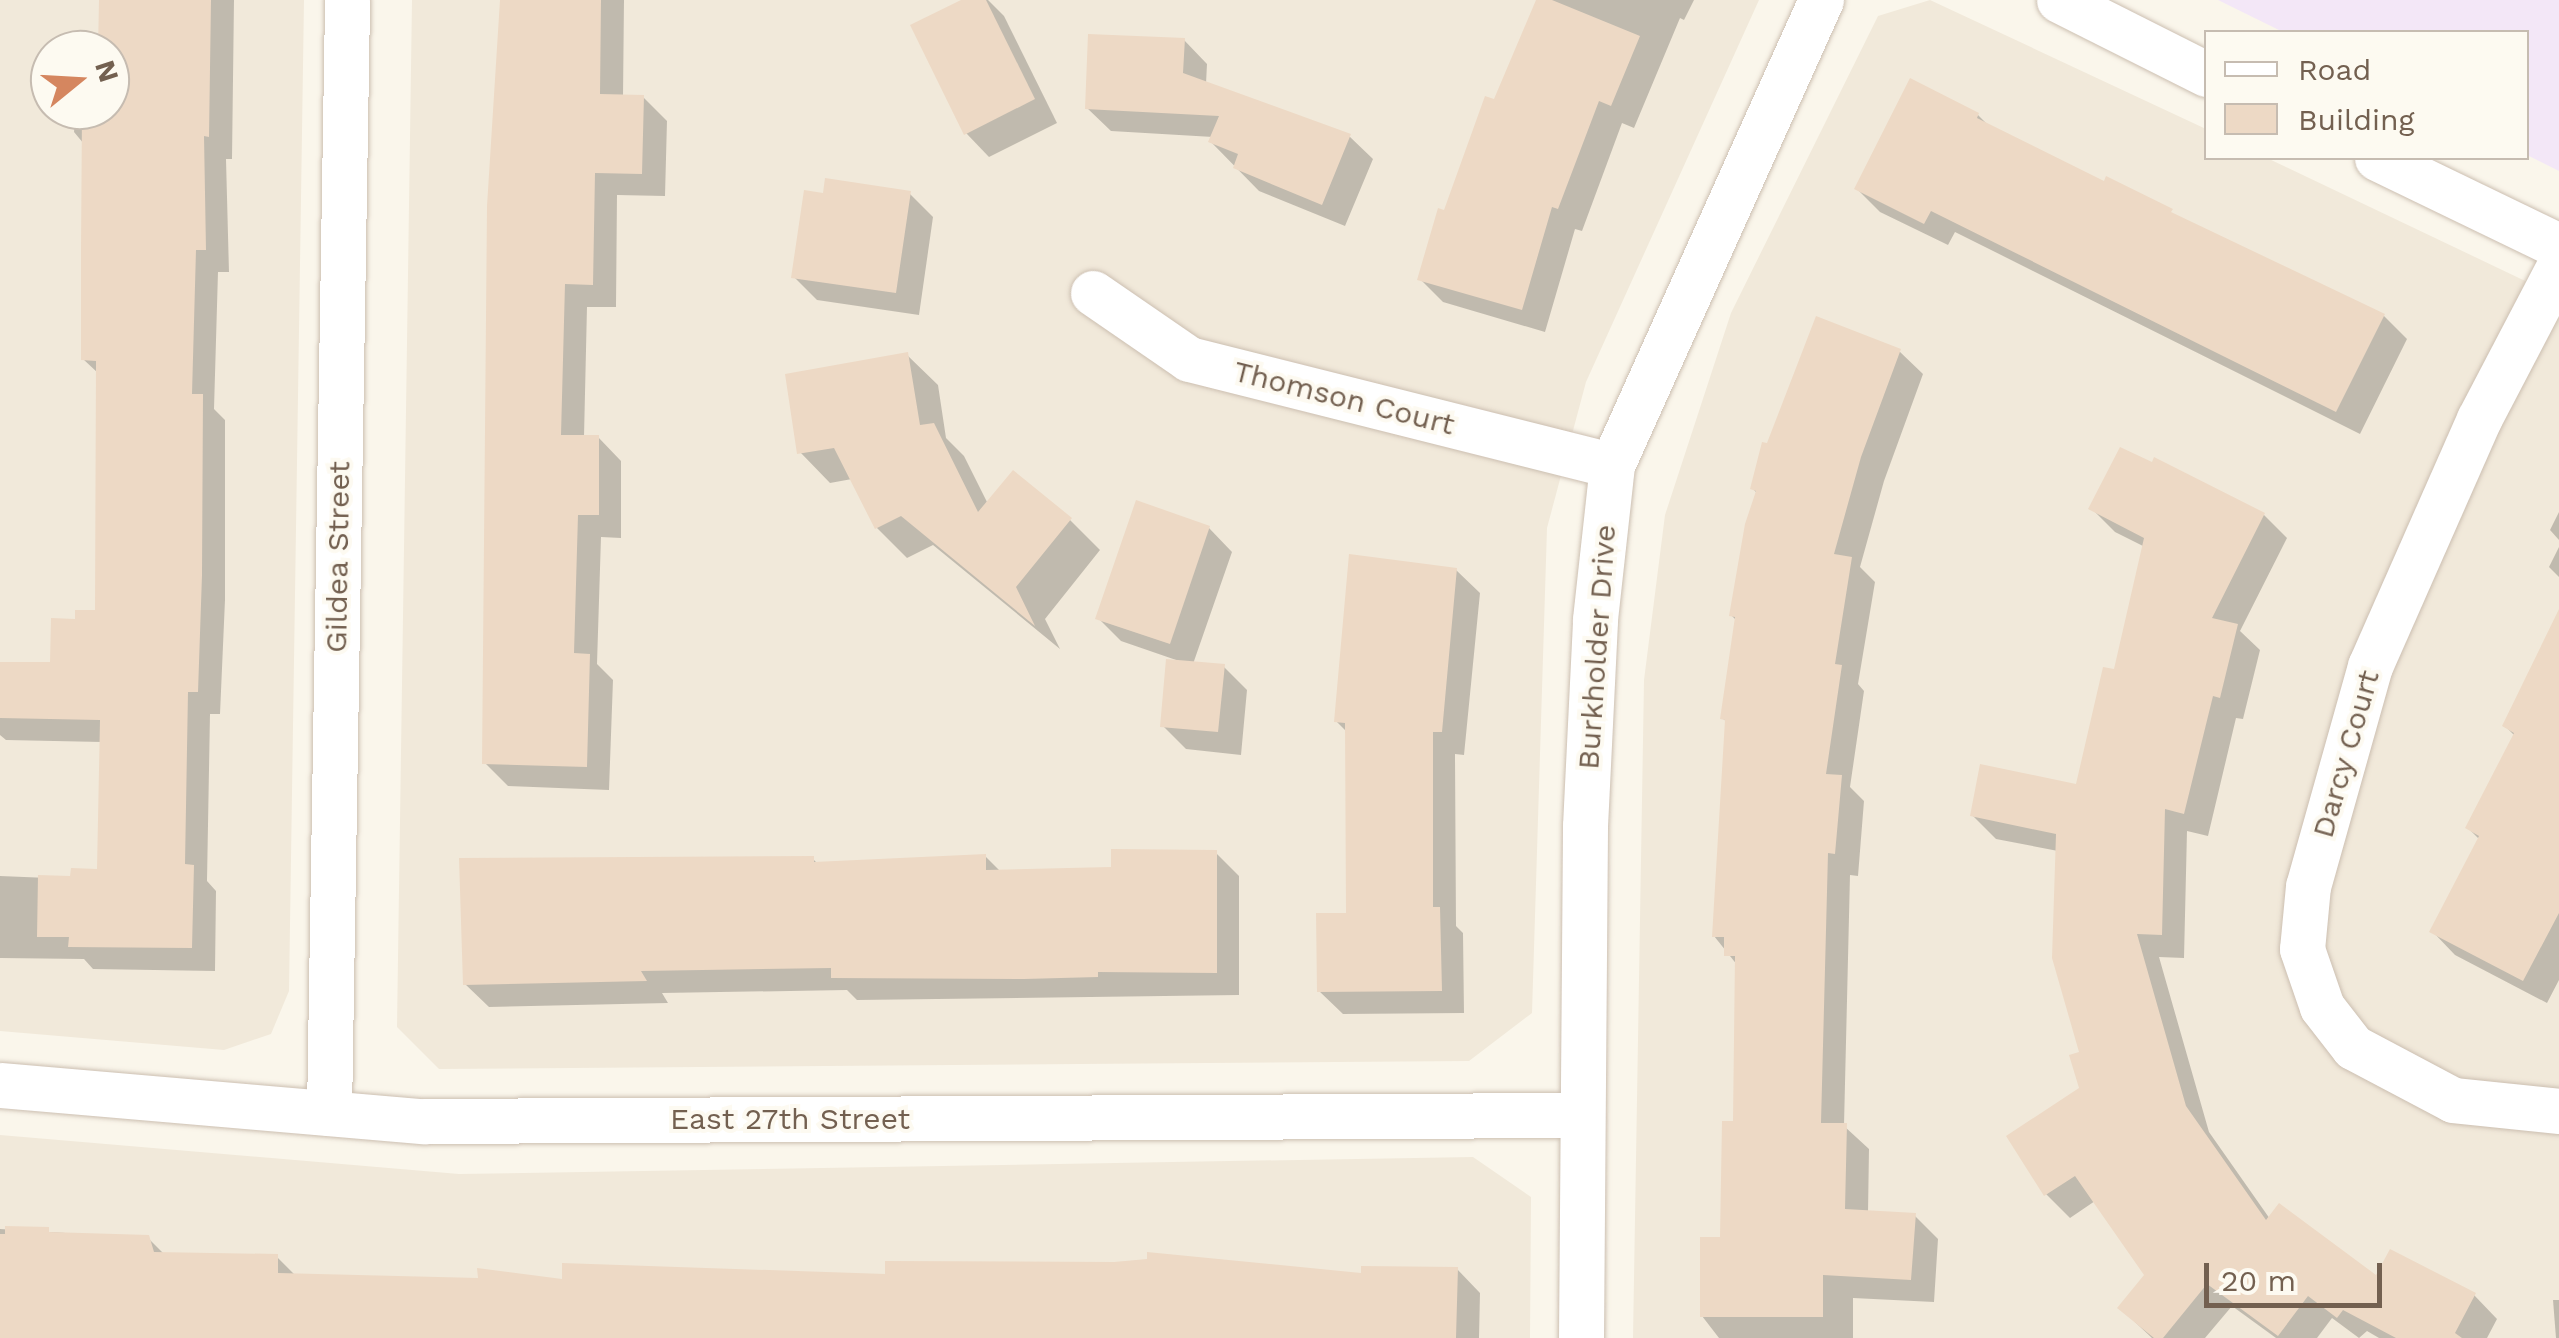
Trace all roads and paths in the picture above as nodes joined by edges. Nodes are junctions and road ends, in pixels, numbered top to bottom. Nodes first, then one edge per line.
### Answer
1 (347, 0) edge
2 (1821, 0) edge
3 (2059, 0) edge
4 (2204, 73) edge
5 (2381, 160) edge
6 (2559, 246) edge
7 (2559, 266) edge
8 (1093, 293) dead end
9 (1612, 465) junction
10 (0, 1085) edge
11 (2559, 1111) edge
12 (328, 1113) junction
13 (1582, 1115) junction
14 (1582, 1338) edge

1 - 12 street, Gildea Street
2 - 9 street, Burkholder Drive
3 - 4 street
5 - 6 street
7 - 11 street, Darcy Court
8 - 9 street, Thomson Court
9 - 13 street, Burkholder Drive
10 - 12 street, East 27th Street
12 - 13 street, East 27th Street
13 - 14 street, Burkholder Drive

